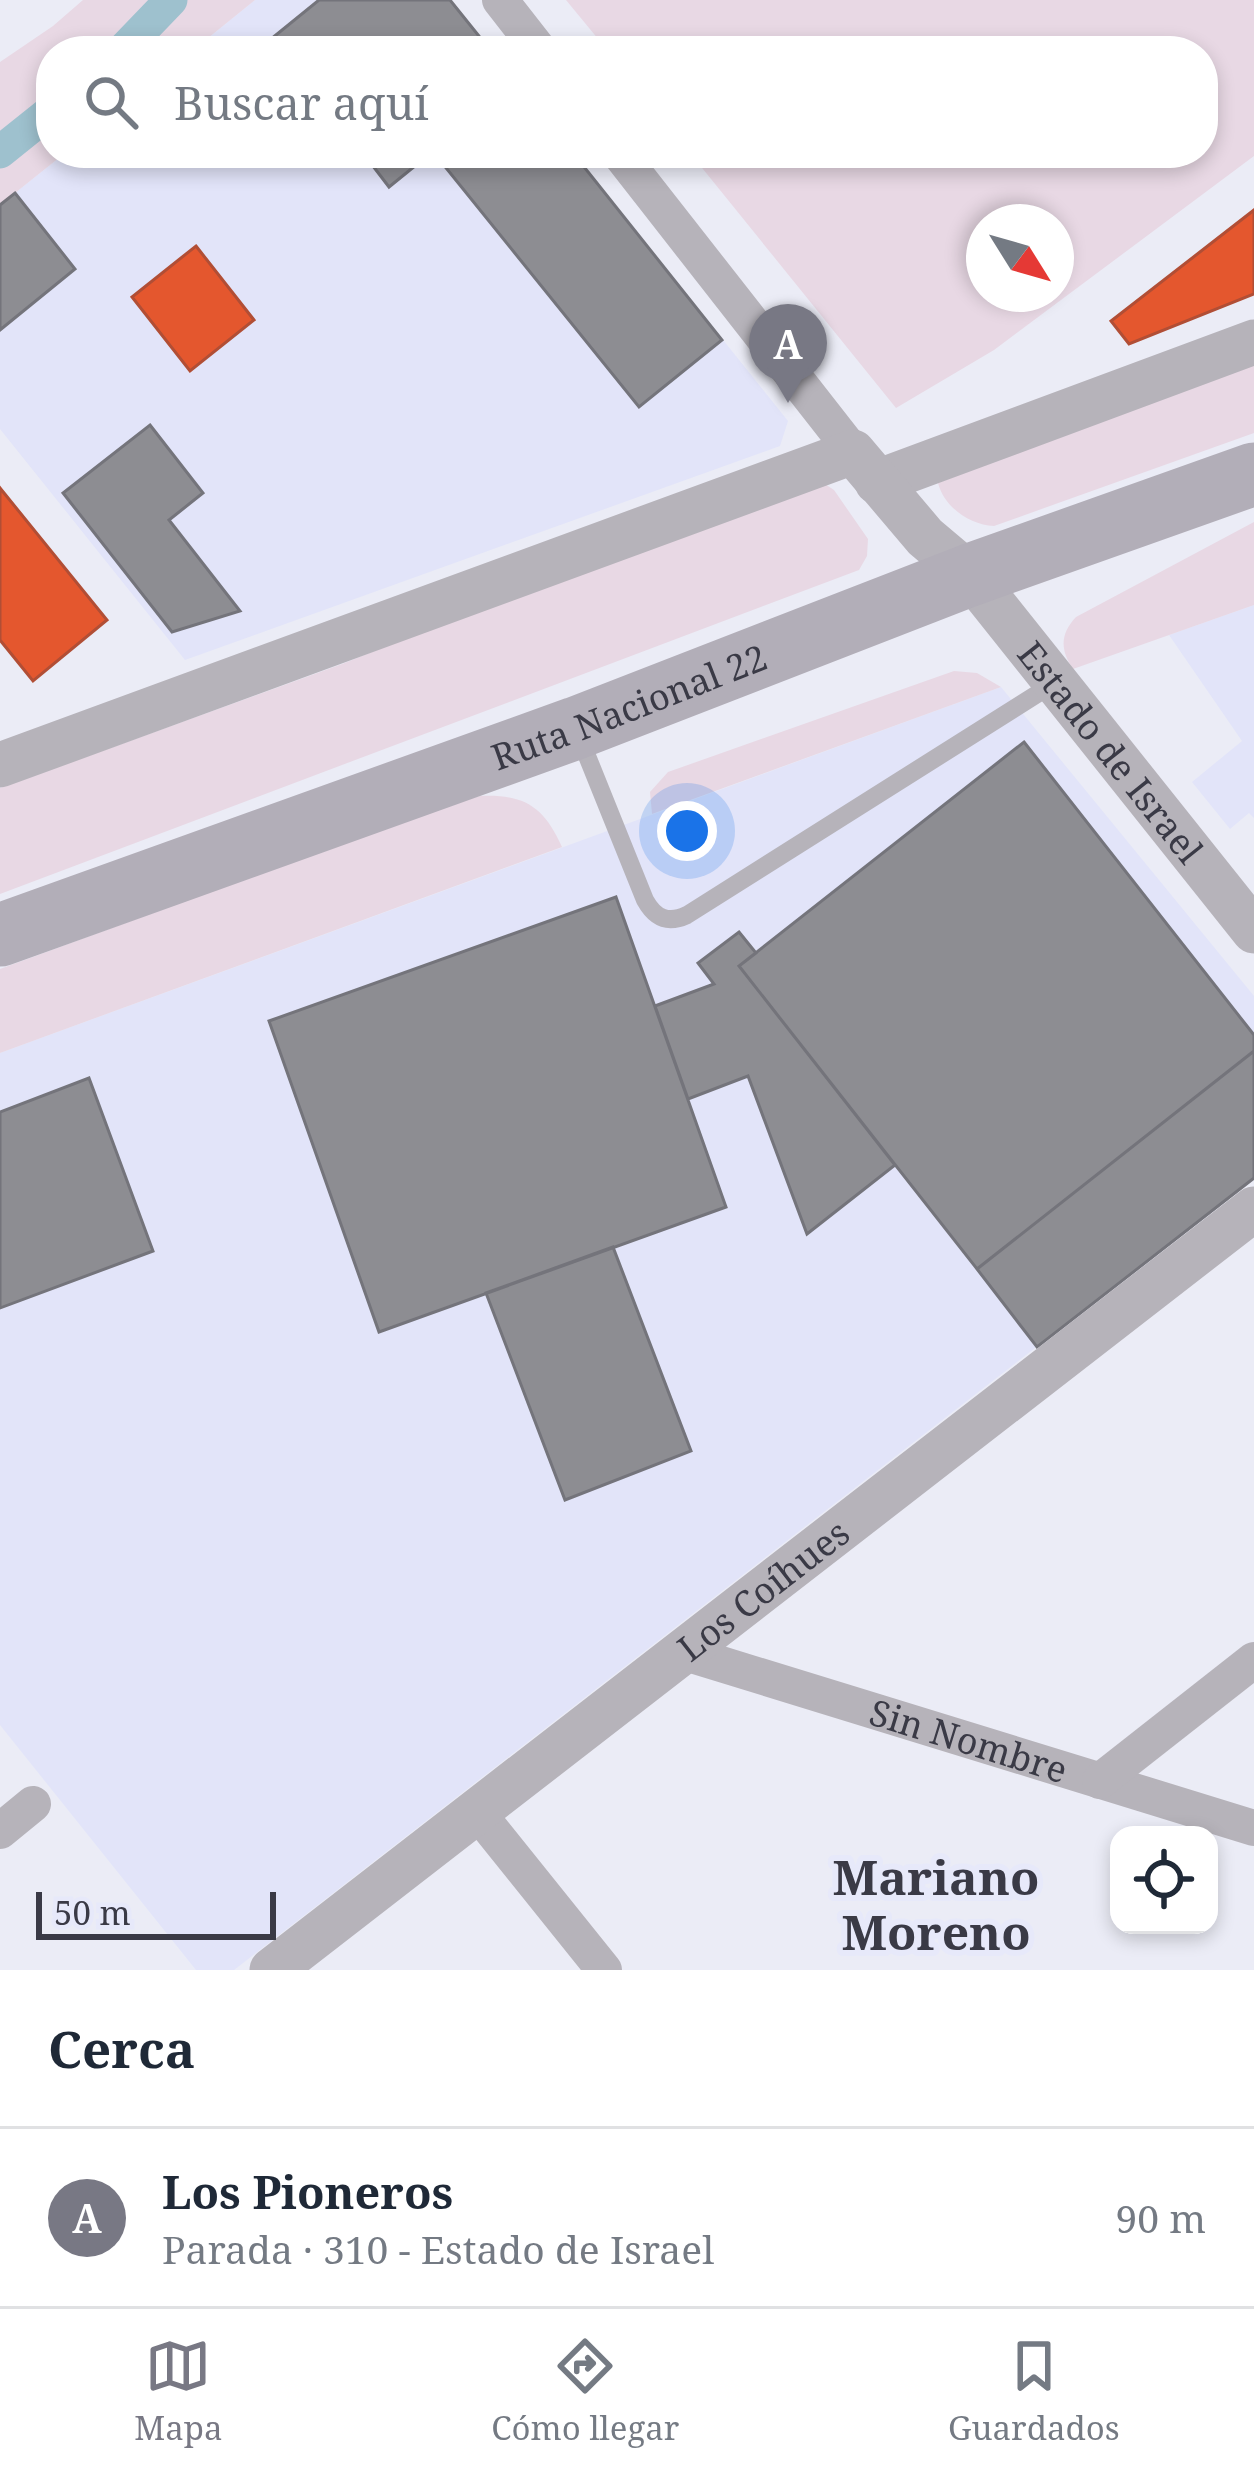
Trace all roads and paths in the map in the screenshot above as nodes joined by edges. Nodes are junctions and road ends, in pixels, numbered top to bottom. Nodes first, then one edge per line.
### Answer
1 (500, 0) edge
2 (528, 36) edge
3 (631, 168) edge
4 (1254, 342) edge
5 (865, 467) junction
6 (1254, 474) edge
7 (970, 575) junction
8 (1058, 682) junction
9 (576, 728) junction
10 (0, 766) edge
11 (1254, 931) edge
12 (0, 935) edge
13 (1254, 1209) edge
14 (682, 1652) junction
15 (1254, 1660) edge
16 (1100, 1781) junction
17 (34, 1804) dead end
18 (477, 1812) junction
19 (1254, 1828) edge
20 (0, 1831) edge
21 (272, 1970) edge
22 (604, 1970) edge

1 - 2 street
3 - 5 street
4 - 5 street
5 - 7 street, Estado de Israel
5 - 10 street
6 - 7 highway, Ruta Nacional 22
7 - 8 street, Estado de Israel
7 - 9 highway, Ruta Nacional 22
8 - 9 lane
8 - 11 street, Estado de Israel
9 - 12 highway, Ruta Nacional 22
13 - 14 street, Los Coíhues
14 - 16 street, Sin Nombre
14 - 18 street, Los Coíhues
15 - 16 street
16 - 19 street, Sin Nombre
17 - 20 street
18 - 21 street, Los Coíhues
18 - 22 street

